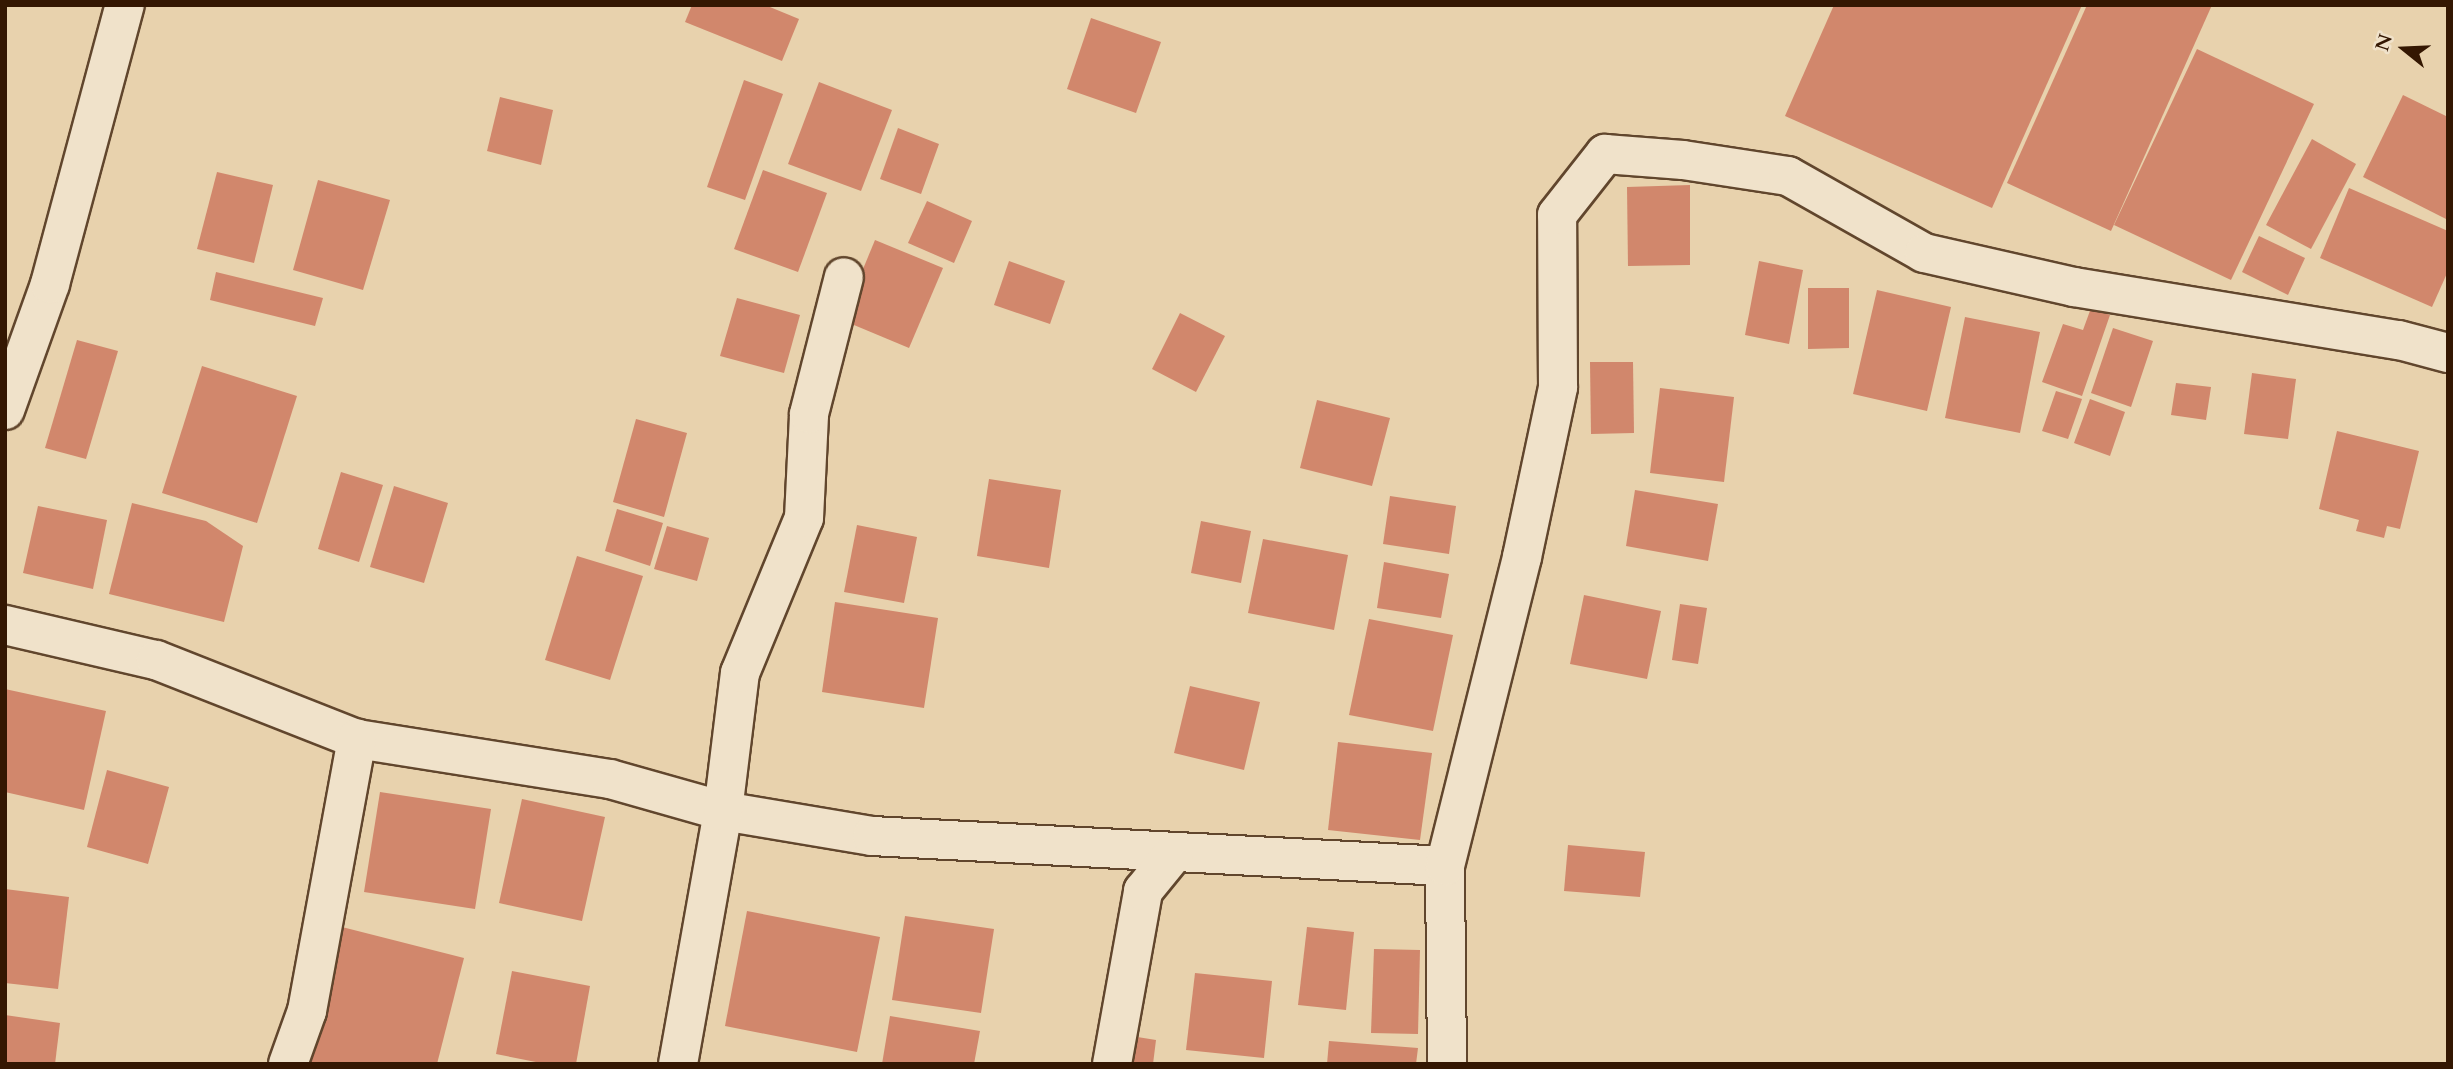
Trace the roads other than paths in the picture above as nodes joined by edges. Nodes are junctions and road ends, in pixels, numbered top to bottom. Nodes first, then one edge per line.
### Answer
1 (125, 5) edge
2 (844, 278) dead end
3 (2448, 353) edge
4 (5, 410) edge
5 (5, 625) edge
6 (357, 739) junction
7 (723, 811) junction
8 (1174, 853) junction
9 (1445, 866) junction
10 (288, 1064) edge
11 (678, 1064) edge
12 (1112, 1064) edge
13 (1447, 1064) edge

1 - 4 street
2 - 7 street
3 - 9 street
5 - 6 street
6 - 7 street
6 - 10 street
7 - 8 street
7 - 11 street
8 - 9 street
8 - 12 street
9 - 13 street

